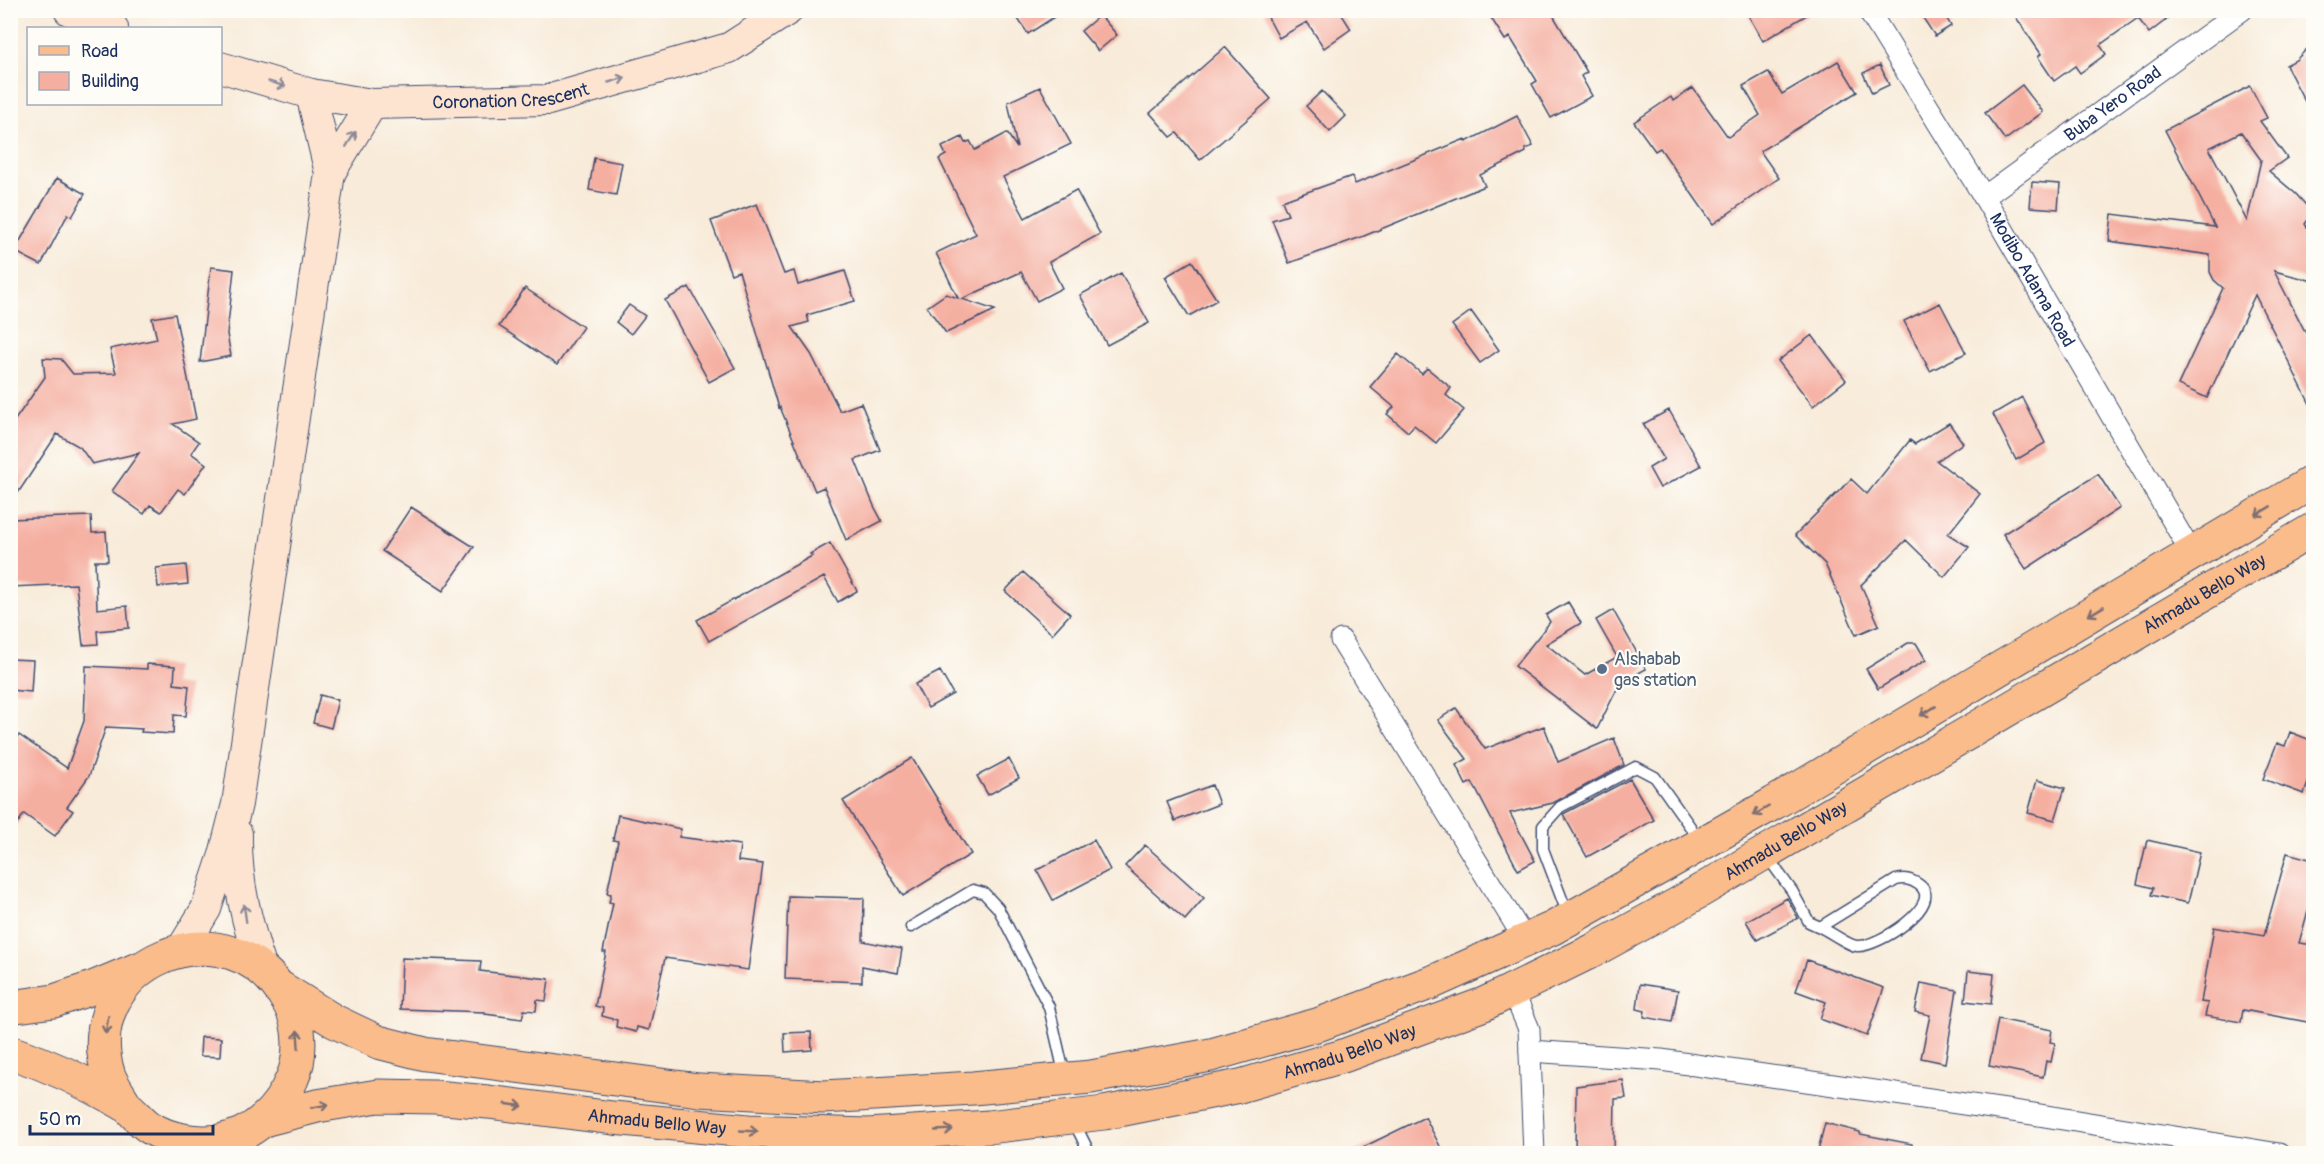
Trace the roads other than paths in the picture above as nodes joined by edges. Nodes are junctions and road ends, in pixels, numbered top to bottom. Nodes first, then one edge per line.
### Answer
1 (69, 10) edge
2 (788, 10) edge
3 (1868, 10) edge
4 (2242, 10) edge
5 (111, 27) edge
6 (222, 69) edge
7 (311, 94) junction
8 (372, 104) junction
9 (330, 173) junction
10 (1984, 197) junction
11 (2313, 482) edge
12 (2313, 529) edge
13 (2192, 554) junction
14 (1341, 640) dead end
15 (237, 804) junction
16 (1703, 845) junction
17 (1764, 853) junction
18 (1570, 919) junction
19 (911, 927) dead end
20 (1820, 927) junction
21 (1525, 940) junction
22 (181, 950) junction
23 (145, 966) junction
24 (272, 978) junction
25 (1512, 989) junction
26 (10, 1007) edge
27 (1530, 1051) junction
28 (10, 1052) edge
29 (1066, 1080) junction
30 (125, 1104) junction
31 (1072, 1117) junction
32 (247, 1136) edge
33 (154, 1140) edge
34 (1090, 1154) edge
35 (1534, 1154) edge
36 (2279, 1154) edge

1 - 5 main road
8 -> 2 main road, Coronation Crescent
3 - 10 street, Modibo Adama Road
4 - 10 street, Buba Yero Road
6 -> 7 main road, Coronation Crescent
7 - 8 main road, Coronation Crescent
7 - 9 main road
9 -> 8 main road
9 - 15 main road
10 - 13 street, Modibo Adama Road
11 -> 13 main road, Ahmadu Bello Way
12 - 17 main road, Ahmadu Bello Way
13 -> 16 main road, Ahmadu Bello Way
14 - 21 street
15 - 22 main road
24 -> 15 main road
16 - 18 main road, Ahmadu Bello Way
16 - 18 lane
17 - 20 lane
17 - 25 main road, Ahmadu Bello Way
18 - 21 main road, Ahmadu Bello Way
19 - 29 lane
20 - 20 lane
21 - 29 main road, Ahmadu Bello Way
22 - 23 main road
22 - 24 main road
23 - 26 main road
23 -> 30 main road
24 - 29 main road, Ahmadu Bello Way
32 -> 24 main road
25 - 27 street
25 - 31 main road, Ahmadu Bello Way
27 - 35 street
27 - 36 street
28 - 30 main road
30 - 33 main road
32 -> 31 main road, Ahmadu Bello Way
31 - 34 lane
32 - 33 main road

